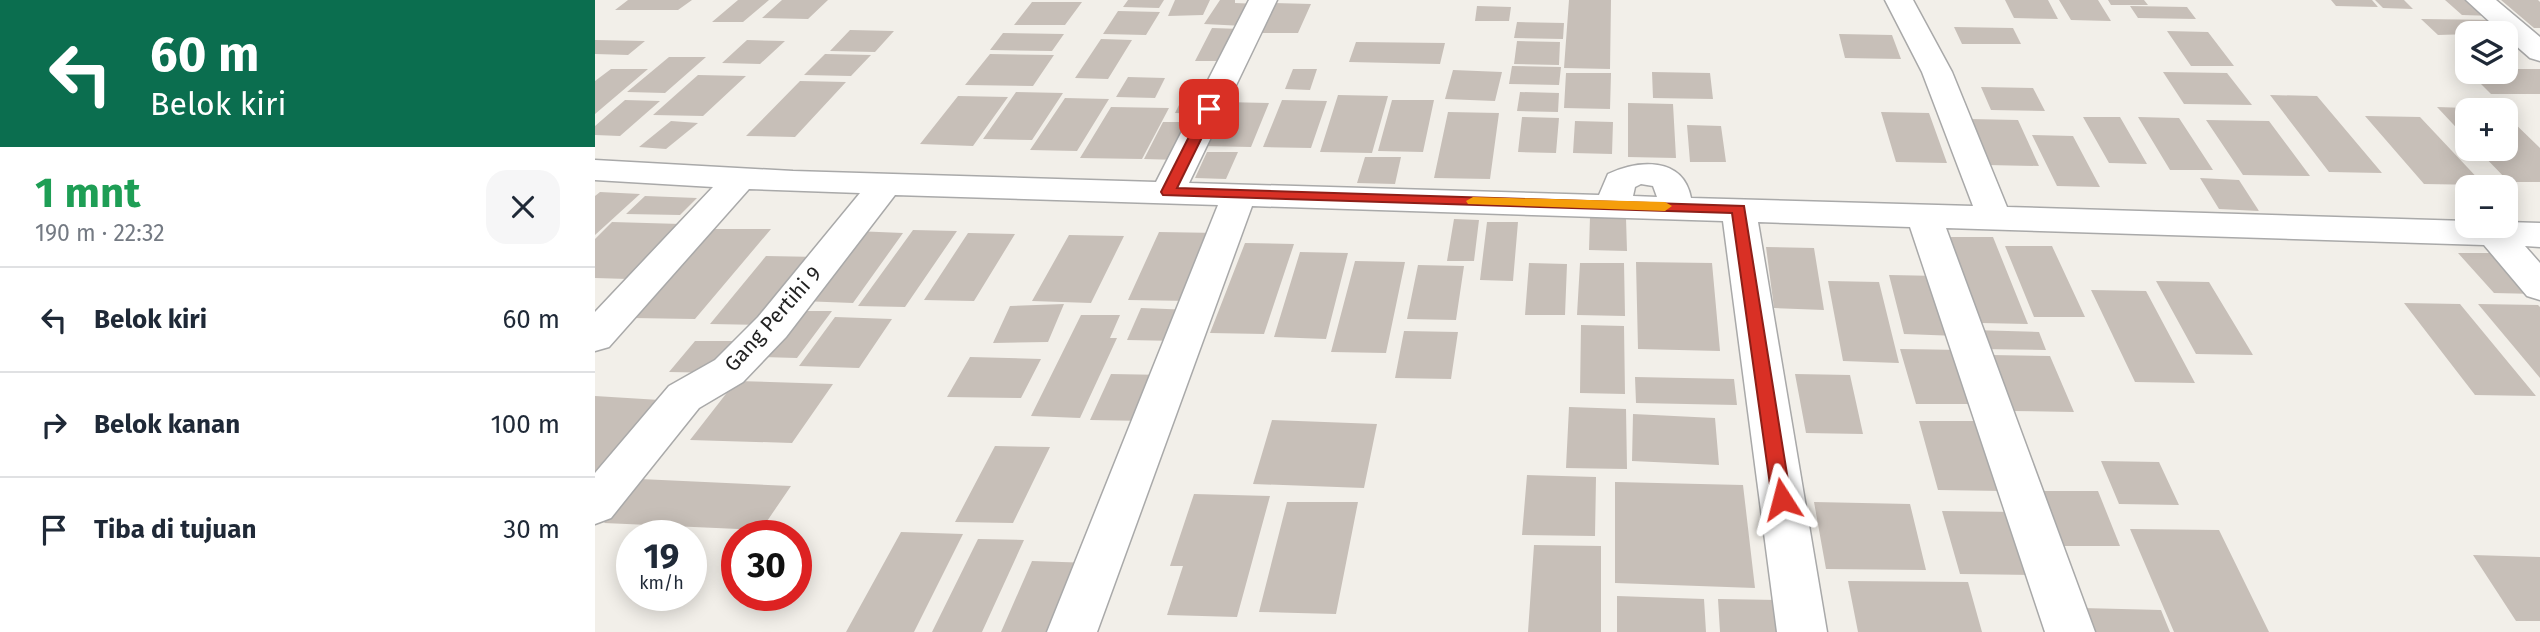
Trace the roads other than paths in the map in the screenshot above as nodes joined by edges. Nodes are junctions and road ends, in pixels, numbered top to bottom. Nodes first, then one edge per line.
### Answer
1 (1263, 0) edge
2 (1899, 0) edge
3 (2480, 0) edge
4 (2540, 52) edge
5 (595, 170) edge
6 (741, 177) junction
7 (886, 184) junction
8 (1168, 192) junction
9 (1239, 195) junction
10 (1739, 209) junction
11 (1924, 215) junction
12 (1994, 217) junction
13 (2455, 232) edge
14 (2518, 234) edge
15 (2540, 235) edge
16 (2498, 238) edge
17 (2540, 287) edge
18 (595, 337) edge
19 (595, 505) edge
20 (1072, 632) edge
21 (1803, 632) edge
22 (2070, 632) edge

1 - 8 street
2 - 12 street
3 - 4 street
5 - 6 street
6 - 7 street
6 - 18 street
7 - 8 street
7 - 19 street, Gang Pertihi 9
8 - 9 street
9 - 10 street
9 - 20 street
10 - 11 street
10 - 21 street
11 - 12 street
11 - 22 street
12 - 13 street
14 - 15 street
16 - 17 street

